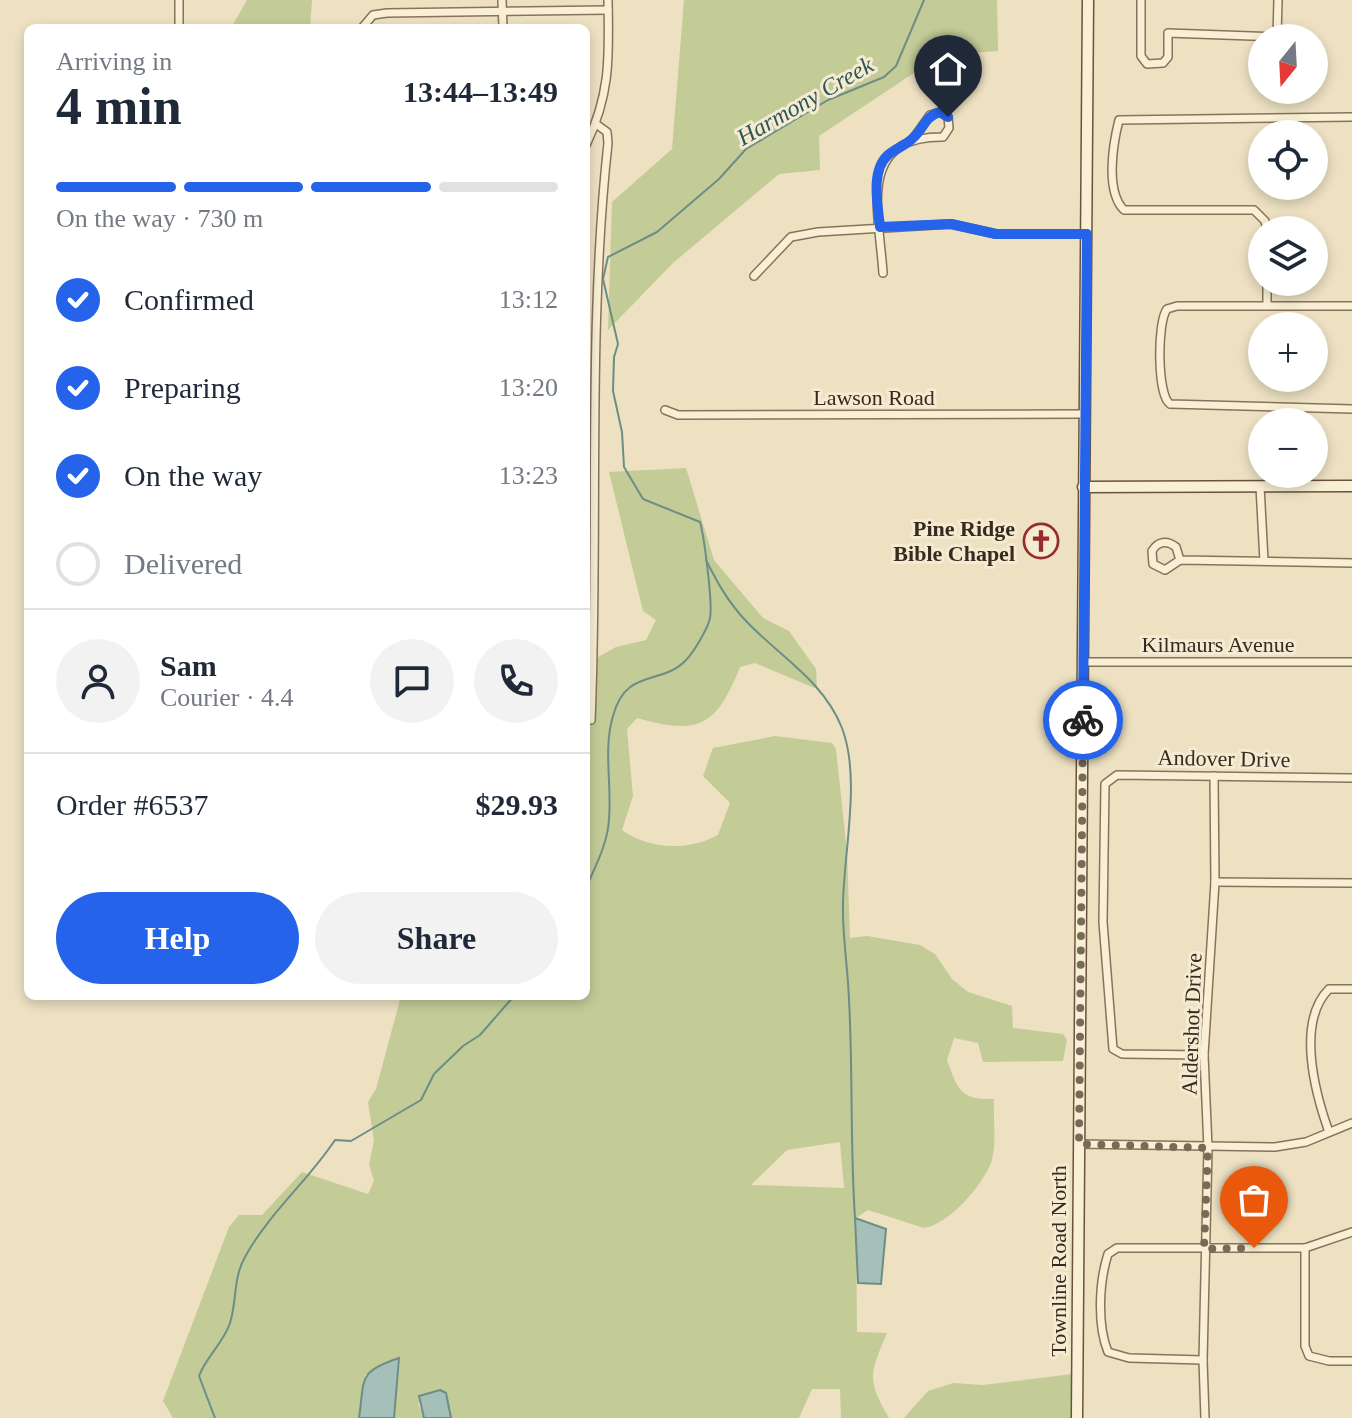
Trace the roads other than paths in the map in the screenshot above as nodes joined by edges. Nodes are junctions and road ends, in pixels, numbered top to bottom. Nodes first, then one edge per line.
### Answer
1 (179, 0) edge
2 (502, 0) edge
3 (608, 0) edge
4 (1088, 0) edge
5 (1141, 0) edge
6 (1278, 0) edge
7 (608, 10) junction
8 (503, 11) junction
9 (179, 24) edge
10 (365, 24) edge
11 (503, 24) edge
12 (1352, 117) edge
13 (596, 124) junction
14 (590, 137) edge
15 (913, 139) junction
16 (1260, 216) edge
17 (880, 227) junction
18 (1087, 234) junction
19 (883, 273) dead end
20 (754, 276) dead end
21 (1267, 296) edge
22 (1267, 305) junction
23 (1352, 306) edge
24 (1352, 409) edge
25 (665, 410) dead end
26 (1084, 414) junction
27 (1248, 486) edge
28 (1328, 486) edge
29 (1352, 486) edge
30 (1083, 487) junction
31 (1260, 488) edge
32 (1180, 560) dead end
33 (1264, 561) junction
34 (1352, 563) edge
35 (1084, 662) junction
36 (1352, 662) edge
37 (591, 720) dead end
38 (1214, 776) junction
39 (1352, 778) edge
40 (1215, 882) junction
41 (1352, 883) edge
42 (1352, 989) edge
43 (1204, 1055) junction
44 (1352, 1123) edge
45 (1329, 1132) junction
46 (1079, 1144) junction
47 (1208, 1148) junction
48 (1352, 1232) edge
49 (1305, 1248) junction
50 (1204, 1249) junction
51 (1203, 1360) junction
52 (1352, 1361) edge
53 (1077, 1418) edge
54 (1205, 1418) edge

1 - 9 street
2 - 8 street
3 - 7 street
4 - 18 main road, Townline Road North
5 - 6 street
7 - 8 street
7 - 13 street
8 - 10 street
8 - 11 street
12 - 16 street
13 - 14 street
13 - 37 street
15 - 15 street
15 - 17 street
17 - 18 street
17 - 19 street
17 - 20 street
18 - 26 main road, Townline Road North
21 - 22 street
22 - 23 street
22 - 24 street
25 - 26 street, Lawson Road
26 - 30 main road, Townline Road North
27 - 30 main road
28 - 29 main road
30 - 35 main road, Townline Road North
31 - 33 street
32 - 33 street
33 - 34 street
35 - 36 street, Kilmaurs Avenue
35 - 46 main road, Townline Road North
38 - 39 street, Andover Drive
38 - 40 street, Aldershot Drive
38 - 43 street, Andover Drive
40 - 41 street
40 - 43 street, Aldershot Drive
42 - 45 street
43 - 47 street, Aldershot Drive
44 - 45 street
45 - 47 street
46 - 47 street
46 - 53 main road, Townline Road North
47 - 50 street, Aldershot Drive
48 - 49 street
49 - 50 street
49 - 52 street
50 - 51 street, Aldershot Drive
50 - 51 street
51 - 54 street, Aldershot Drive

